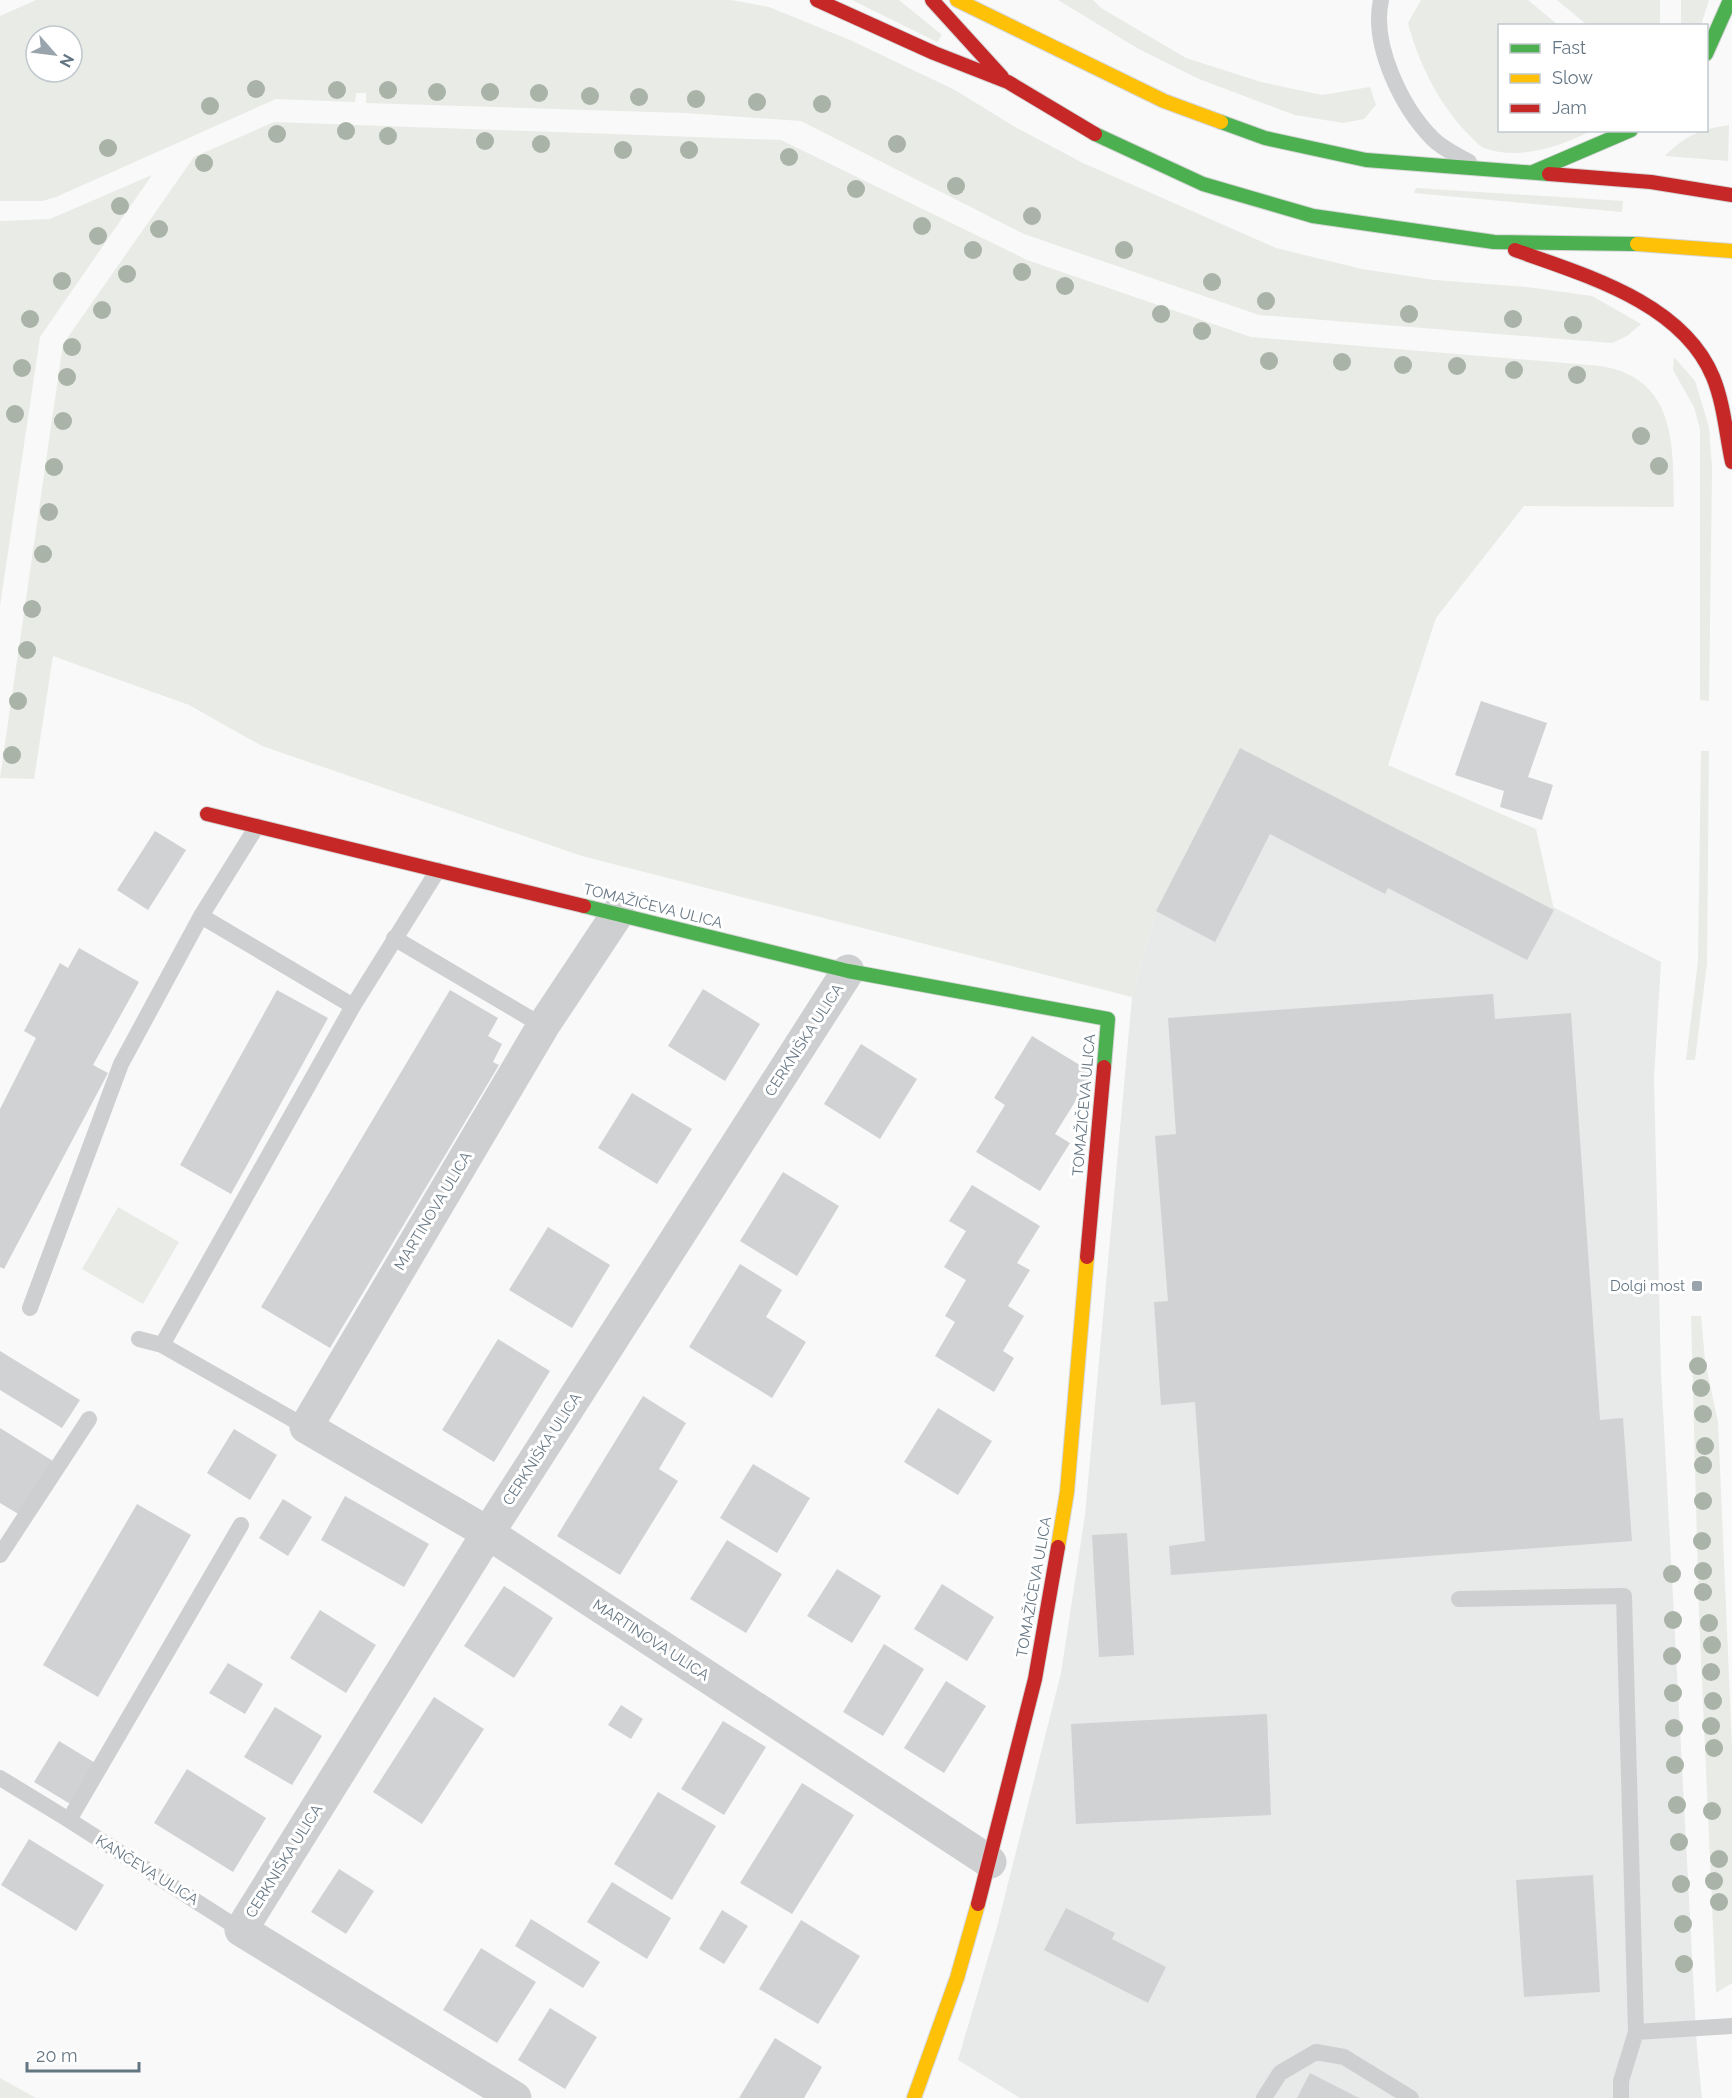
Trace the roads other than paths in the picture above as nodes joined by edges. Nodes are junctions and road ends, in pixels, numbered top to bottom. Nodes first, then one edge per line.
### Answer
1 (817, 0) edge
2 (932, 0) edge
3 (957, 0) edge
4 (1381, 0) edge
5 (1731, 0) edge
6 (1031, 20) dead end
7 (1708, 52) edge
8 (1072, 57) junction
9 (1008, 82) junction
10 (1625, 132) edge
11 (1485, 171) junction
12 (1527, 174) junction
13 (1732, 195) edge
14 (1494, 242) junction
15 (1732, 251) edge
16 (1732, 462) edge
17 (207, 814) dead end
18 (257, 826) junction
19 (438, 870) junction
20 (618, 913) junction
21 (201, 916) junction
22 (394, 938) junction
23 (848, 971) junction
24 (353, 1006) junction
25 (543, 1026) junction
26 (30, 1308) dead end
27 (139, 1339) dead end
28 (162, 1345) junction
29 (89, 1419) dead end
30 (306, 1427) junction
31 (241, 1525) dead end
32 (488, 1533) junction
33 (0, 1556) edge
34 (1458, 1599) dead end
35 (0, 1778) edge
36 (69, 1820) junction
37 (990, 1862) junction
38 (241, 1930) junction
39 (1732, 2026) edge
40 (1636, 2032) junction
41 (515, 2098) edge
42 (914, 2098) edge
43 (1264, 2098) edge
44 (1411, 2098) edge
45 (1621, 2098) edge

1 - 9 main road
2 - 9 main road
3 - 8 main road
4 - 11 lane
5 - 7 main road
6 - 8 main road
8 - 11 main road
9 - 14 main road
10 - 12 main road
11 - 12 main road
12 - 13 main road
14 - 15 main road
14 - 16 main road
17 - 18 main road, TOMAŽIČEVA ULICA
18 - 19 main road, TOMAŽIČEVA ULICA
18 - 21 lane
19 - 20 main road, TOMAŽIČEVA ULICA
19 - 22 lane
20 - 23 main road, TOMAŽIČEVA ULICA
20 - 25 street, MARTINOVA ULICA
21 - 24 lane
21 - 26 lane
22 - 24 lane
22 - 25 lane
23 - 32 street, CERKNIŠKA ULICA
23 - 37 main road, TOMAŽIČEVA ULICA
24 - 28 lane
25 - 30 street, MARTINOVA ULICA
27 - 28 lane, MARTINOVA ULICA
28 - 30 lane, MARTINOVA ULICA
29 - 33 lane
30 - 32 street, MARTINOVA ULICA
31 - 36 lane
32 - 37 street, MARTINOVA ULICA
32 - 38 street, CERKNIŠKA ULICA
34 - 40 lane
35 - 36 lane, KANČEVA ULICA
36 - 38 lane, KANČEVA ULICA
37 - 42 main road, TOMAŽIČEVA ULICA
38 - 41 street, KANČEVA ULICA
39 - 40 lane
40 - 45 lane
43 - 44 lane

